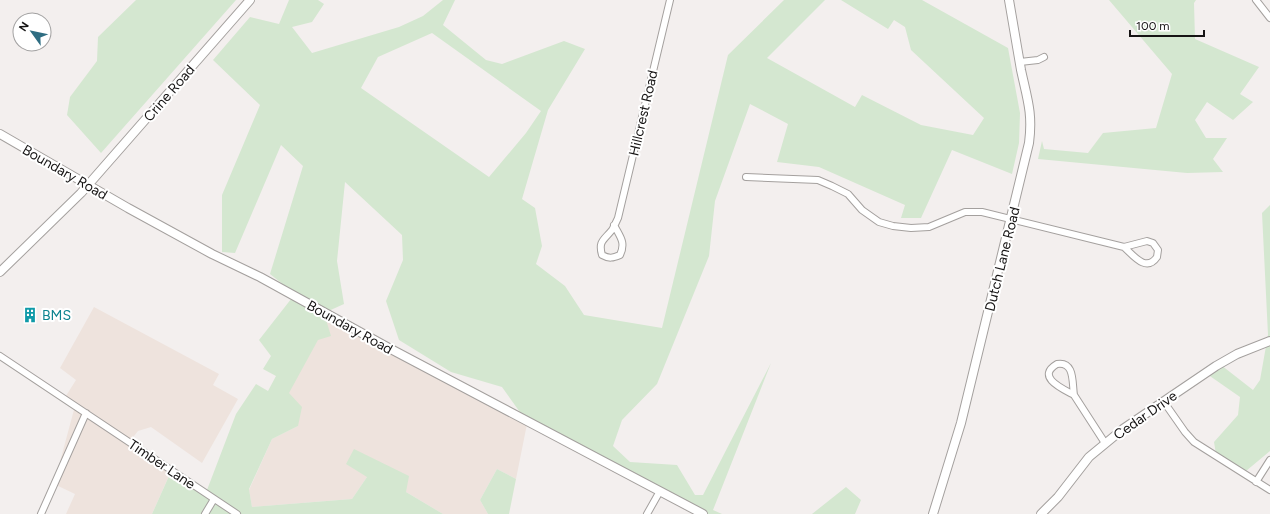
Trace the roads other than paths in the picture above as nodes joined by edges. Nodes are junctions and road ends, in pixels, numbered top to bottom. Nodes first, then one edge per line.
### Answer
1 (250, 0) edge
2 (670, 0) edge
3 (1009, 0) edge
4 (1256, 0) edge
5 (1270, 18) edge
6 (1044, 57) dead end
7 (1020, 62) junction
8 (0, 134) edge
9 (746, 177) dead end
10 (87, 185) junction
11 (1012, 219) junction
12 (614, 225) junction
13 (1124, 247) junction
14 (0, 272) edge
15 (1270, 341) edge
16 (0, 356) edge
17 (1074, 395) junction
18 (1164, 402) junction
19 (86, 414) junction
20 (1105, 443) junction
21 (1270, 460) edge
22 (1256, 482) junction
23 (1270, 490) edge
24 (660, 491) junction
25 (214, 500) junction
26 (41, 514) edge
27 (205, 514) edge
28 (237, 514) edge
29 (647, 514) edge
30 (703, 514) edge
31 (933, 514) edge
32 (1041, 514) edge

1 - 10 street, Crine Road
2 - 12 street, Hillcrest Road
3 - 7 street, Dutch Lane Road
4 - 5 street
6 - 7 street
7 - 11 street, Dutch Lane Road
8 - 10 street, Boundary Road
9 - 11 street
10 - 14 street, Crine Road
10 - 24 street, Boundary Road
11 - 13 street
11 - 31 street, Dutch Lane Road
12 - 12 street, Hillcrest Road
13 - 13 street
15 - 18 street, Cedar Drive
16 - 19 street, Timber Lane
17 - 17 street
17 - 20 street
18 - 20 street, Cedar Drive
18 - 22 street
19 - 25 street, Timber Lane
19 - 26 street
20 - 32 street, Cedar Drive
21 - 22 street
22 - 23 street
24 - 29 street
24 - 30 street, Boundary Road
25 - 27 street
25 - 28 street, Timber Lane

